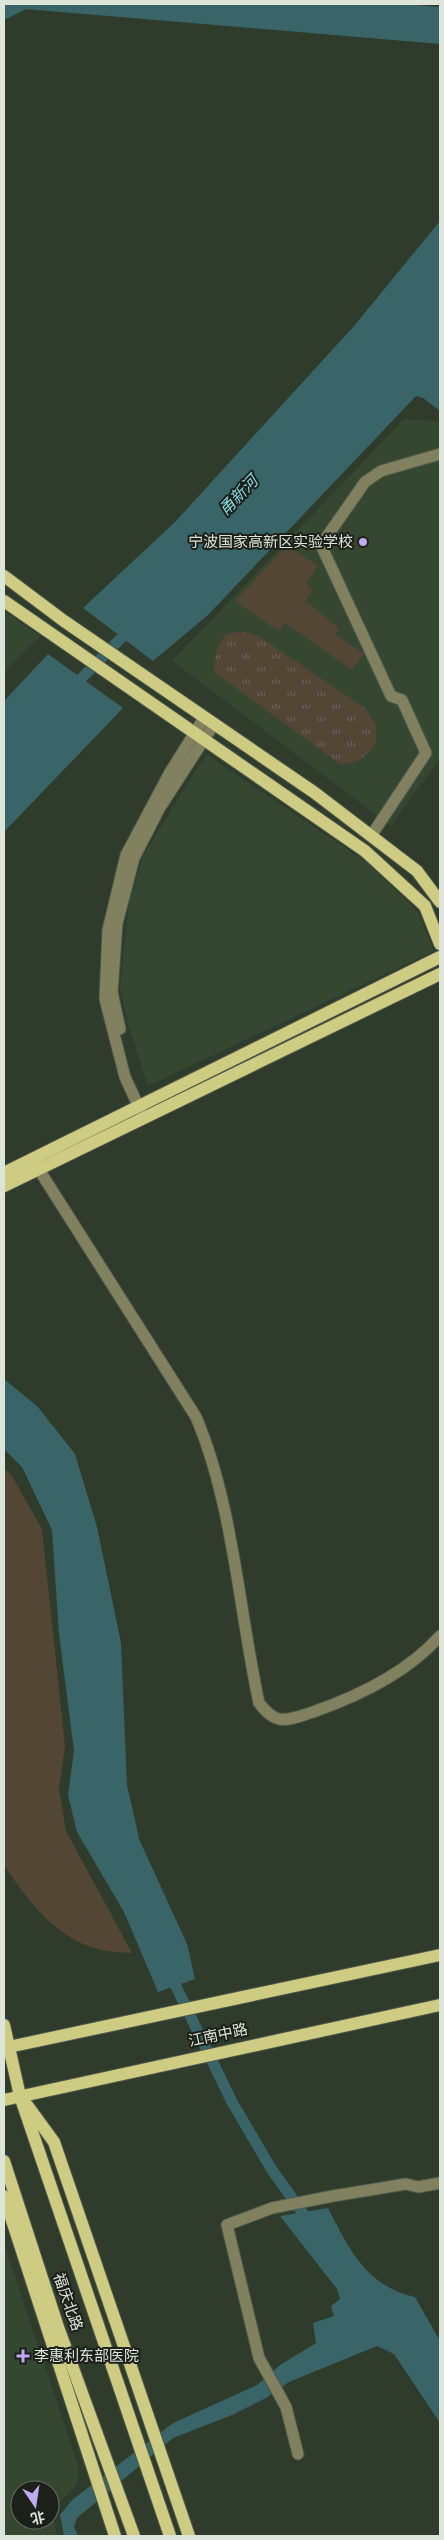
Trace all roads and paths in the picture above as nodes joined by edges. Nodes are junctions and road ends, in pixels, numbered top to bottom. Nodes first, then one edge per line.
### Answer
1 (440, 454) edge
2 (4, 576) edge
3 (4, 601) edge
4 (209, 721) junction
5 (199, 737) junction
6 (371, 836) junction
7 (440, 902) edge
8 (440, 944) edge
9 (440, 958) edge
10 (440, 974) edge
11 (144, 1111) junction
12 (37, 1163) junction
13 (4, 1173) edge
14 (4, 1186) edge
15 (440, 1636) edge
16 (440, 1955) edge
17 (440, 2005) edge
18 (4, 2025) edge
19 (7, 2048) edge
20 (20, 2096) junction
21 (4, 2100) edge
22 (4, 2161) edge
23 (440, 2183) edge
24 (4, 2196) edge
25 (298, 2454) dead end
26 (116, 2536) edge
27 (134, 2536) edge
28 (170, 2536) edge
29 (189, 2536) edge

1 - 6 street
2 - 4 main road
3 - 5 main road
4 - 5 street
4 - 6 main road
5 - 8 main road
5 - 11 street
6 - 7 main road
9 - 11 main road
10 - 11 main road
11 - 12 main road
12 - 13 main road
12 - 14 main road
12 - 15 street
16 - 19 main road
17 - 20 main road, 江南中路
18 - 19 main road
19 - 20 main road
20 - 21 main road, 江南中路
20 - 28 main road
20 - 29 main road
22 - 27 main road, 福庆北路
23 - 25 street
24 - 26 main road

